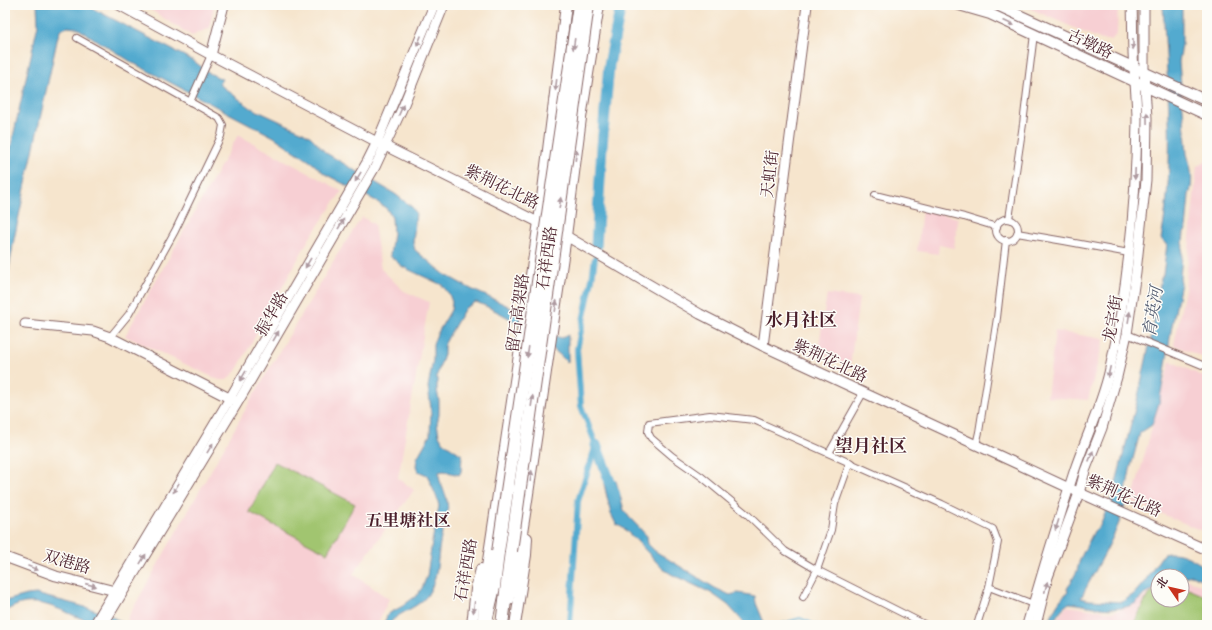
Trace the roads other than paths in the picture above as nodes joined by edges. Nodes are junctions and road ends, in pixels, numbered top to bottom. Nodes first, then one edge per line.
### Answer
1 (119, 5) edge
2 (224, 5) edge
3 (434, 5) edge
4 (444, 5) edge
5 (566, 5) edge
6 (579, 5) edge
7 (588, 5) edge
8 (599, 5) edge
9 (807, 5) edge
10 (959, 5) edge
11 (997, 5) edge
12 (1132, 5) edge
13 (1144, 5) edge
14 (1034, 34) junction
15 (77, 38) dead end
16 (211, 55) junction
17 (1134, 68) junction
18 (1144, 73) junction
19 (1135, 82) junction
20 (1145, 87) junction
21 (1207, 101) edge
22 (190, 102) junction
23 (1207, 115) edge
24 (381, 144) junction
25 (875, 195) dead end
26 (1009, 219) junction
27 (539, 222) junction
28 (997, 227) junction
29 (1017, 233) junction
30 (566, 236) junction
31 (1006, 240) junction
32 (1129, 253) junction
33 (24, 324) dead end
34 (1126, 334) junction
35 (110, 337) junction
36 (763, 346) junction
37 (1207, 367) edge
38 (863, 393) junction
39 (234, 400) junction
40 (976, 445) junction
41 (829, 453) junction
42 (850, 462) junction
43 (501, 473) junction
44 (1069, 488) junction
45 (1079, 493) junction
46 (525, 514) junction
47 (1207, 550) edge
48 (5, 557) edge
49 (817, 570) junction
50 (989, 587) junction
51 (118, 591) junction
52 (803, 597) dead end
53 (1033, 604) junction
54 (107, 611) junction
55 (94, 625) edge
56 (103, 625) edge
57 (472, 625) edge
58 (484, 625) edge
59 (503, 625) edge
60 (515, 625) edge
61 (926, 625) edge
62 (977, 625) edge
63 (1027, 625) edge
64 (1036, 625) edge

1 - 16 main road
2 - 16 main road
3 -> 24 main road, 振华路
24 -> 4 main road, 振华路
5 -> 27 main road, 石祥西路
6 -> 58 highway, 留石高架路, bridge
59 -> 7 highway, 留石高架路, bridge
30 -> 8 main road, 石祥西路
9 - 36 main road, 天虹街
10 -> 14 main road, 古墩路
11 - 17 main road, 古墩路
12 -> 17 main road, 龙宇街
13 - 18 main road, 龙宇街
14 - 19 main road, 古墩路
14 - 26 street
15 - 22 street
16 - 22 street
16 - 24 main road, 紫荆花北路
17 - 18 main road, 古墩路
17 - 19 main road, 龙宇街
18 - 20 main road, 龙宇街
18 - 21 main road, 古墩路
19 - 20 main road, 古墩路
19 -> 32 main road, 龙宇街
20 - 23 main road, 古墩路
34 -> 20 main road, 龙宇街
22 - 35 street
24 - 27 main road, 紫荆花北路
24 -> 39 main road, 振华路
39 -> 24 main road, 振华路
25 - 28 street
26 - 28 street
26 - 29 street
27 - 30 main road, 紫荆花北路
27 - 43 main road, 石祥西路
28 - 31 street
29 - 31 street
29 - 32 street
30 - 36 main road, 紫荆花北路
46 -> 30 main road, 石祥西路
31 - 40 street
32 -> 44 main road, 龙宇街
33 - 35 main road
34 - 37 street
45 -> 34 main road, 龙宇街
35 - 39 main road
36 - 38 main road, 紫荆花北路
38 - 40 main road, 紫荆花北路
38 - 41 street
39 - 51 main road, 振华路
40 - 44 main road, 紫荆花北路
41 - 42 street
41 - 49 street
42 - 49 street
42 - 50 street
43 -> 57 main road, 石祥西路
43 - 58 main road, 石祥西路
44 - 45 main road, 紫荆花北路
44 -> 53 main road, 龙宇街
45 - 47 main road, 紫荆花北路
64 -> 45 main road, 龙宇街
46 - 59 main road, 石祥西路
46 - 60 main road, 石祥西路
48 -> 51 main road, 双港路
49 - 52 street
49 - 61 street
50 - 53 street
50 - 62 street
51 - 54 main road, 振华路
53 - 63 main road, 龙宇街
54 - 55 main road, 振华路
54 - 56 main road, 振华路

